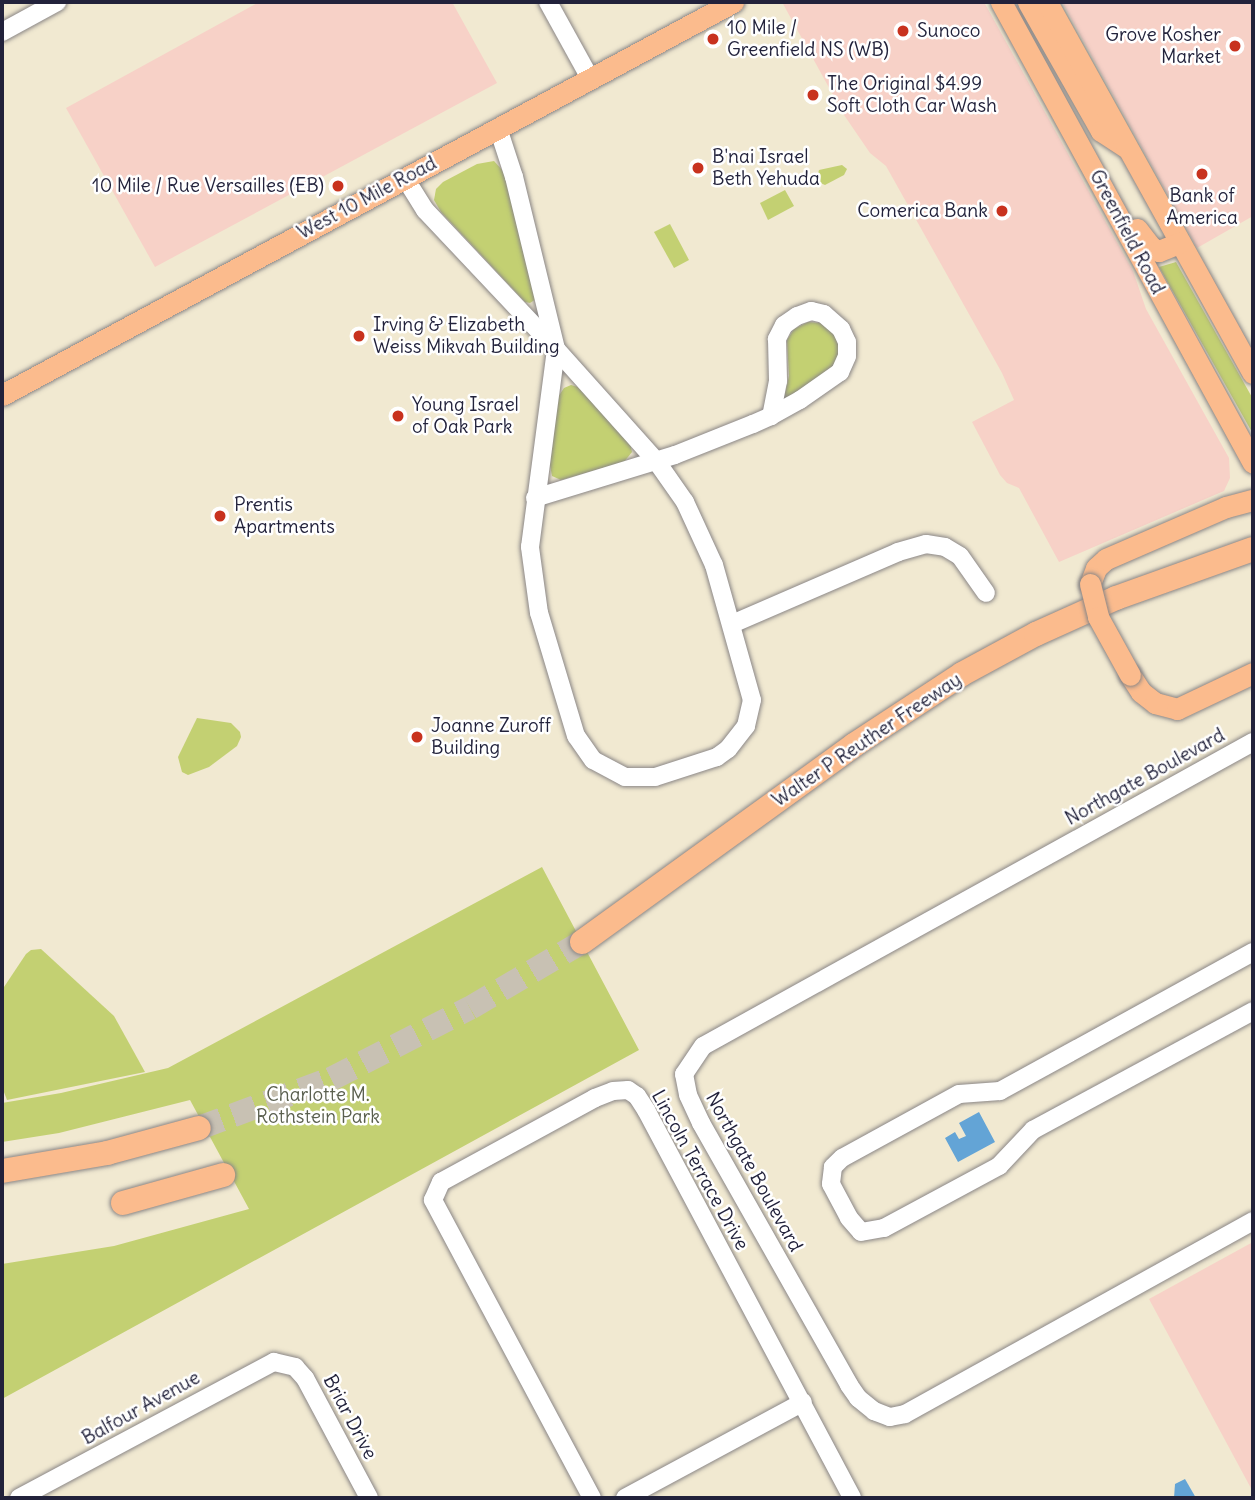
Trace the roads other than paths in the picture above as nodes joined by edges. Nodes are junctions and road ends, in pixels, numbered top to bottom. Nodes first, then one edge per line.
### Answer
1 (57, 2) edge
2 (548, 2) edge
3 (733, 2) edge
4 (1000, 2) edge
5 (1028, 2) edge
6 (1047, 2) edge
7 (2, 32) edge
8 (1022, 40) junction
9 (590, 78) junction
10 (498, 128) junction
11 (1129, 149) junction
12 (405, 178) junction
13 (1179, 243) junction
14 (556, 349) junction
15 (1253, 373) edge
16 (2, 394) edge
17 (771, 416) junction
18 (657, 461) junction
19 (1253, 463) edge
20 (535, 498) junction
21 (1253, 500) edge
22 (1253, 549) edge
23 (986, 593) dead end
24 (732, 624) junction
25 (1253, 673) edge
26 (1253, 741) edge
27 (582, 942) tunnel mouth
28 (1253, 952) edge
29 (1253, 1011) edge
30 (199, 1128) tunnel mouth
31 (2, 1171) edge
32 (223, 1175) dead end
33 (123, 1203) dead end
34 (1253, 1221) edge
35 (286, 1363) joint
36 (803, 1402) junction
37 (19, 1498) edge
38 (369, 1498) edge
39 (592, 1498) edge
40 (625, 1498) edge
41 (852, 1498) edge

1 - 7 street
2 - 9 street
3 - 9 main road, West 10 Mile Road
4 - 8 main road, Greenfield Road
5 - 11 main road
6 - 11 main road, Greenfield Road
8 - 13 main road
8 - 19 main road, Greenfield Road
9 - 10 main road, West 10 Mile Road
10 - 12 main road, West 10 Mile Road
10 - 14 street
11 - 13 main road, Greenfield Road
12 - 14 street
12 - 16 main road, West 10 Mile Road
13 - 15 main road, Greenfield Road
14 - 18 street
14 - 20 street
17 - 17 street
17 - 18 street
18 - 20 street
18 - 24 street
20 - 24 street
21 - 25 main road, bridge
22 - 27 highway, Walter P Reuther Freeway
23 - 24 street
26 - 34 street, Northgate Boulevard
28 - 29 street
30 - 31 highway
32 - 33 highway
35 - 37 street, Balfour Avenue
35 - 38 street, Briar Drive
36 - 39 street, Lincoln Terrace Drive
36 - 40 street
36 - 41 street, Lincoln Terrace Drive

